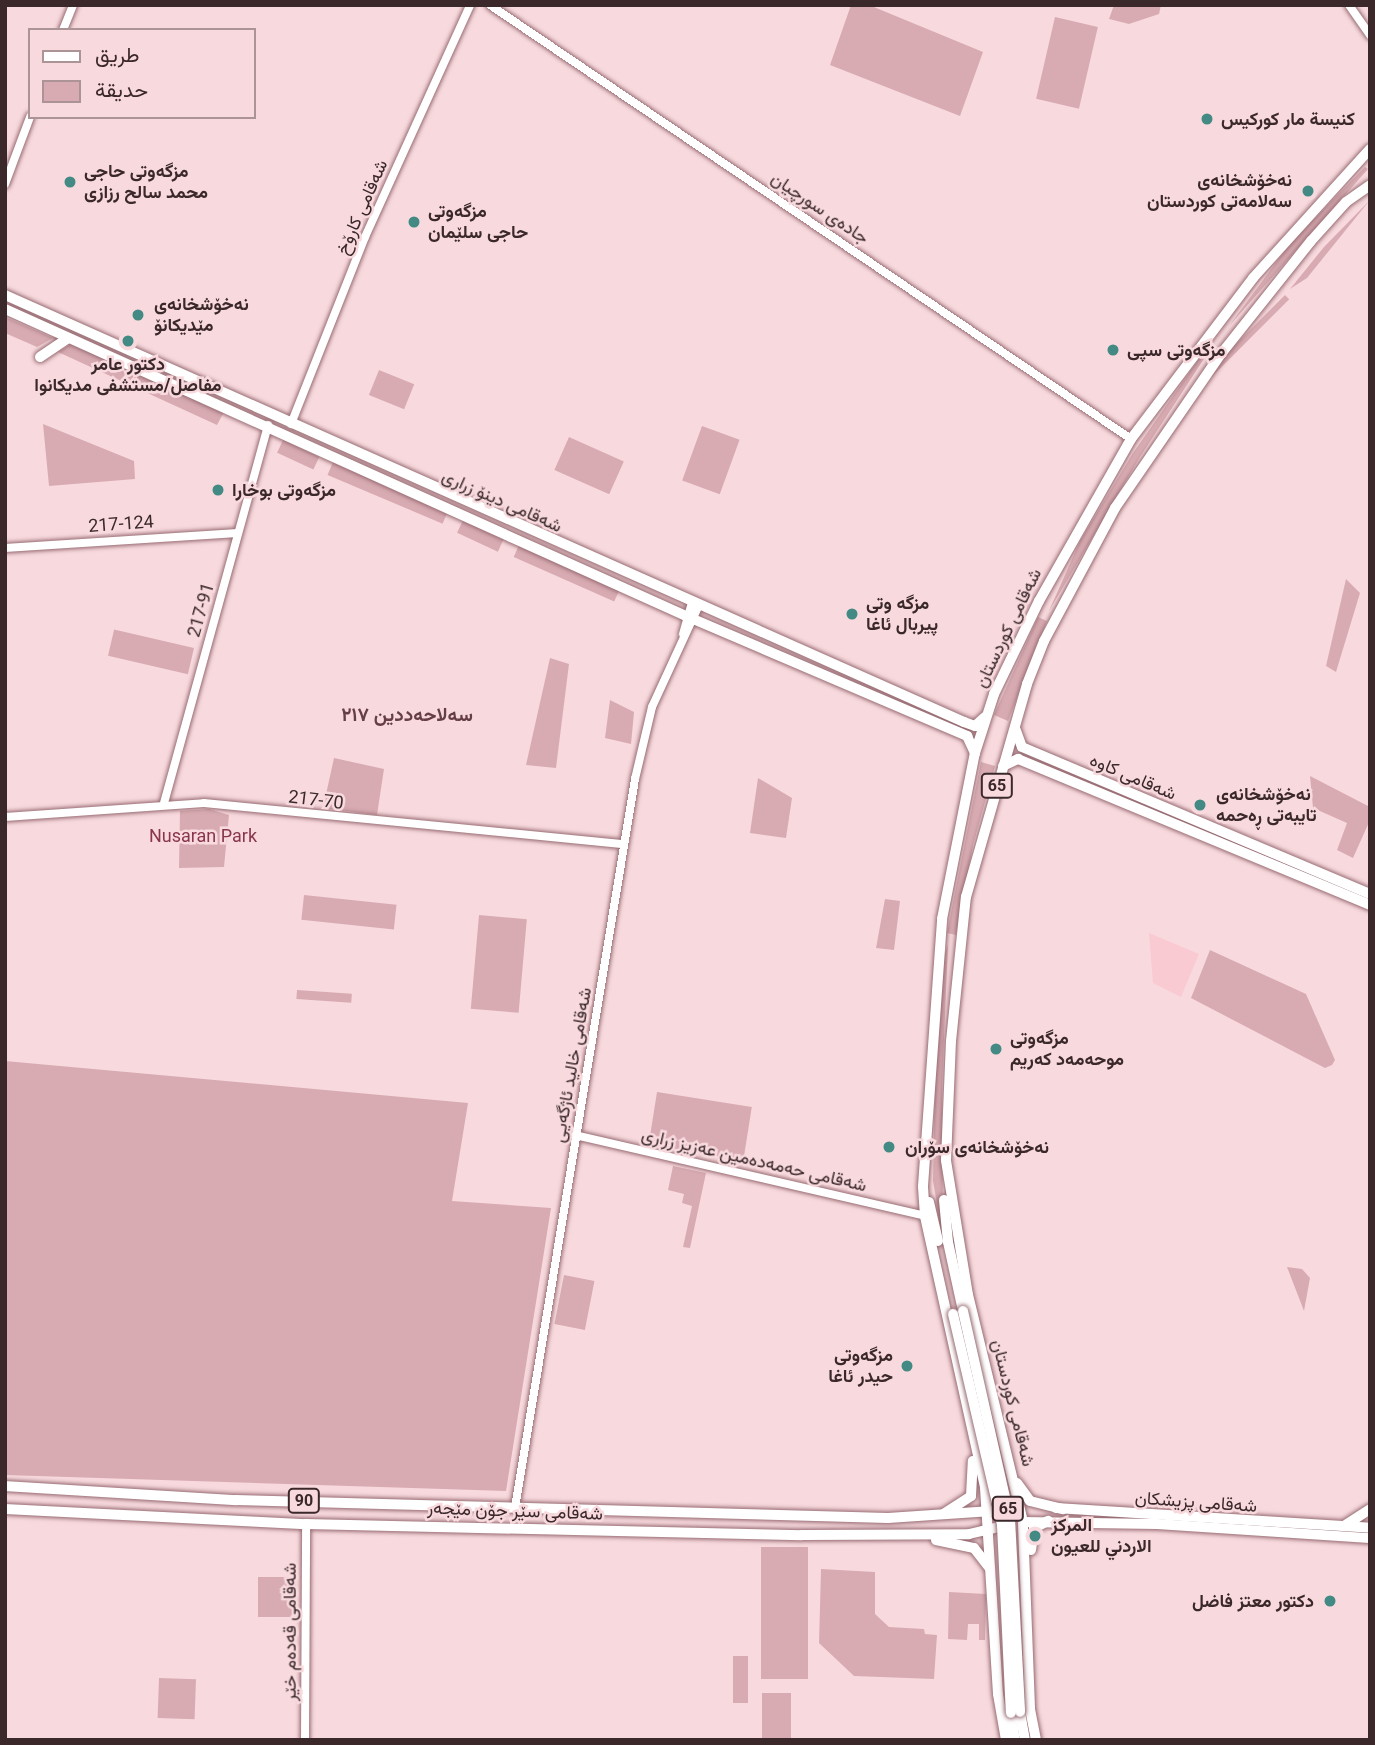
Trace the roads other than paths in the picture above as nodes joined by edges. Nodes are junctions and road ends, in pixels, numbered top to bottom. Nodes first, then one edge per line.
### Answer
1 (73, 5) edge
2 (470, 5) edge
3 (490, 5) edge
4 (1349, 5) edge
5 (64, 28) edge
6 (1370, 35) edge
7 (29, 119) edge
8 (1370, 149) edge
9 (1370, 159) edge
10 (1370, 177) edge
11 (5, 182) edge
12 (1370, 185) edge
13 (1334, 189) junction
14 (1346, 202) junction
15 (5, 295) edge
16 (5, 309) edge
17 (68, 338) junction
18 (40, 357) dead end
19 (291, 424) junction
20 (268, 425) junction
21 (1131, 439) junction
22 (238, 533) junction
23 (5, 548) edge
24 (1039, 601) junction
25 (696, 604) junction
26 (1059, 614) junction
27 (690, 617) junction
28 (986, 716) junction
29 (964, 722) junction
30 (1015, 726) junction
31 (961, 733) junction
32 (1030, 751) junction
33 (975, 753) junction
34 (1022, 760) junction
35 (1002, 767) junction
36 (164, 803) junction
37 (5, 817) edge
38 (624, 844) junction
39 (1370, 894) edge
40 (1370, 905) edge
41 (941, 937) junction
42 (960, 939) junction
43 (575, 1135) junction
44 (946, 1160) junction
45 (924, 1168) junction
46 (925, 1216) junction
47 (958, 1312) junction
48 (962, 1389) junction
49 (974, 1432) junction
50 (1009, 1455) junction
51 (1014, 1479) junction
52 (5, 1486) edge
53 (985, 1487) junction
54 (209, 1499) junction
55 (236, 1500) junction
56 (1026, 1506) junction
57 (515, 1508) junction
58 (5, 1509) edge
59 (1063, 1509) junction
60 (1370, 1509) edge
61 (1005, 1512) junction
62 (971, 1514) junction
63 (938, 1516) junction
64 (204, 1519) junction
65 (236, 1521) junction
66 (1027, 1521) junction
67 (1048, 1521) junction
68 (994, 1523) junction
69 (306, 1524) junction
70 (1339, 1528) junction
71 (1370, 1528) edge
72 (954, 1535) junction
73 (912, 1536) junction
74 (1370, 1540) edge
75 (1026, 1559) junction
76 (994, 1583) junction
77 (1028, 1622) junction
78 (1016, 1713) junction
79 (305, 1740) edge
80 (1006, 1740) edge
81 (1015, 1740) edge
82 (1025, 1740) edge
83 (1036, 1740) edge

1 - 5 street
2 - 19 street, شەقامی کارۆخ
3 - 21 street, جادەی سورچیان
4 - 6 street
7 - 11 street
8 - 13 highway, شەقامی کوردستان / 65
9 - 13 highway, شەقامی کوردستان / 65
10 - 14 highway, شەقامی کوردستان / 65
12 - 14 highway, شەقامی کوردستان / 65
13 - 21 highway, شەقامی کوردستان / 65
14 - 26 highway, شەقامی کوردستان / 65
15 - 19 main road, شەقامی دینۆ زراری
16 - 17 main road, شەقامی دینۆ زراری
17 - 18 main road
17 - 20 main road, شەقامی دینۆ زراری
19 - 25 main road, شەقامی دینۆ زراری
20 - 22 street, 217-91
20 - 27 main road, شەقامی دینۆ زراری
21 - 24 highway, شەقامی کوردستان / 65
22 - 23 street, 217-124
22 - 36 street, 217-91
24 - 26 highway
24 - 28 highway, شەقامی کوردستان / 65
25 - 27 street, شەقامی خالید ئاژگەیی
25 - 29 main road, شەقامی دینۆ زراری
26 - 30 highway, شەقامی کوردستان / 65
27 - 31 main road, شەقامی دینۆ زراری
27 - 38 street, شەقامی خالید ئاژگەیی
28 - 29 main road
28 - 33 highway, شەقامی کوردستان / 65
29 - 31 main road
30 - 32 main road
30 - 35 highway, شەقامی کوردستان / 65
31 - 33 main road
32 - 34 main road
32 - 39 main road, شەقامی کاوە
33 - 41 highway, شەقامی کوردستان / 65
34 - 35 main road
34 - 40 main road, شەقامی کاوە
35 - 42 highway, شەقامی کوردستان / 65
36 - 37 street, 217-70
36 - 38 street, 217-70
38 - 43 street, شەقامی خالید ئاژگەیی
41 - 42 highway
41 - 45 highway, شەقامی کوردستان / 65
42 - 44 highway, شەقامی کوردستان / 65
43 - 46 street, شەقامی حەمەدەمین عەزیز زراری
43 - 57 street, شەقامی خالید ئاژگەیی
44 - 47 highway, شەقامی کوردستان / 65
44 - 50 highway, شەقامی کوردستان / 65
45 - 46 highway, شەقامی کوردستان / 65
45 - 47 highway, شەقامی کوردستان / 65
46 - 48 highway, شەقامی کوردستان / 65
47 - 78 highway, شەقامی کوردستان / 65, bridge
48 - 49 highway, شەقامی کوردستان / 65
48 - 63 highway
49 - 50 highway
49 - 53 highway, شەقامی کوردستان / 65
50 - 51 highway, شەقامی کوردستان / 65
50 - 61 highway
51 - 56 highway, شەقامی کوردستان / 65
51 - 59 highway
52 - 54 highway, شەقامی سێر جۆن مێجەر / 90
53 - 61 highway
53 - 68 highway, شەقامی کوردستان / 65
54 - 55 highway, شەقامی سێر جۆن مێجەر / 90
54 - 64 highway
55 - 57 highway, شەقامی سێر جۆن مێجەر / 90
55 - 65 highway
56 - 59 main road, شەقامی پزیشکان
56 - 61 highway, شەقامی سێر جۆن مێجەر / 90
56 - 66 highway, شەقامی کوردستان / 65
57 - 63 highway, شەقامی سێر جۆن مێجەر / 90
58 - 64 highway, شەقامی سێر جۆن مێجەر / 90
59 - 70 main road, شەقامی پزیشکان
60 - 70 main road
61 - 66 highway
61 - 68 highway, شەقامی سێر جۆن مێجەر / 90
61 - 68 highway
62 - 63 highway, شەقامی سێر جۆن مێجەر / 90
62 - 68 highway, شەقامی سێر جۆن مێجەر / 90
62 - 72 highway
64 - 65 highway, شەقامی سێر جۆن مێجەر / 90
65 - 69 highway, شەقامی سێر جۆن مێجەر / 90
66 - 67 main road, شەقامی پزیشکان
66 - 68 highway, شەقامی سێر جۆن مێجەر / 90
66 - 75 highway, شەقامی کوردستان / 65
67 - 74 main road, شەقامی پزیشکان
67 - 77 highway
68 - 72 highway, شەقامی سێر جۆن مێجەر / 90
68 - 75 highway
68 - 76 highway, شەقامی کوردستان / 65
69 - 73 highway, شەقامی سێر جۆن مێجەر / 90
69 - 79 street, شەقامی قەدەم خێر
70 - 71 main road, شەقامی پزیشکان
72 - 73 highway, شەقامی سێر جۆن مێجەر / 90
73 - 76 highway
75 - 77 highway, شەقامی کوردستان / 65
76 - 77 highway
76 - 80 highway, شەقامی کوردستان / 65
77 - 83 highway, شەقامی کوردستان / 65
78 - 81 highway, شەقامی کوردستان / 65
78 - 82 highway, شەقامی کوردستان / 65

